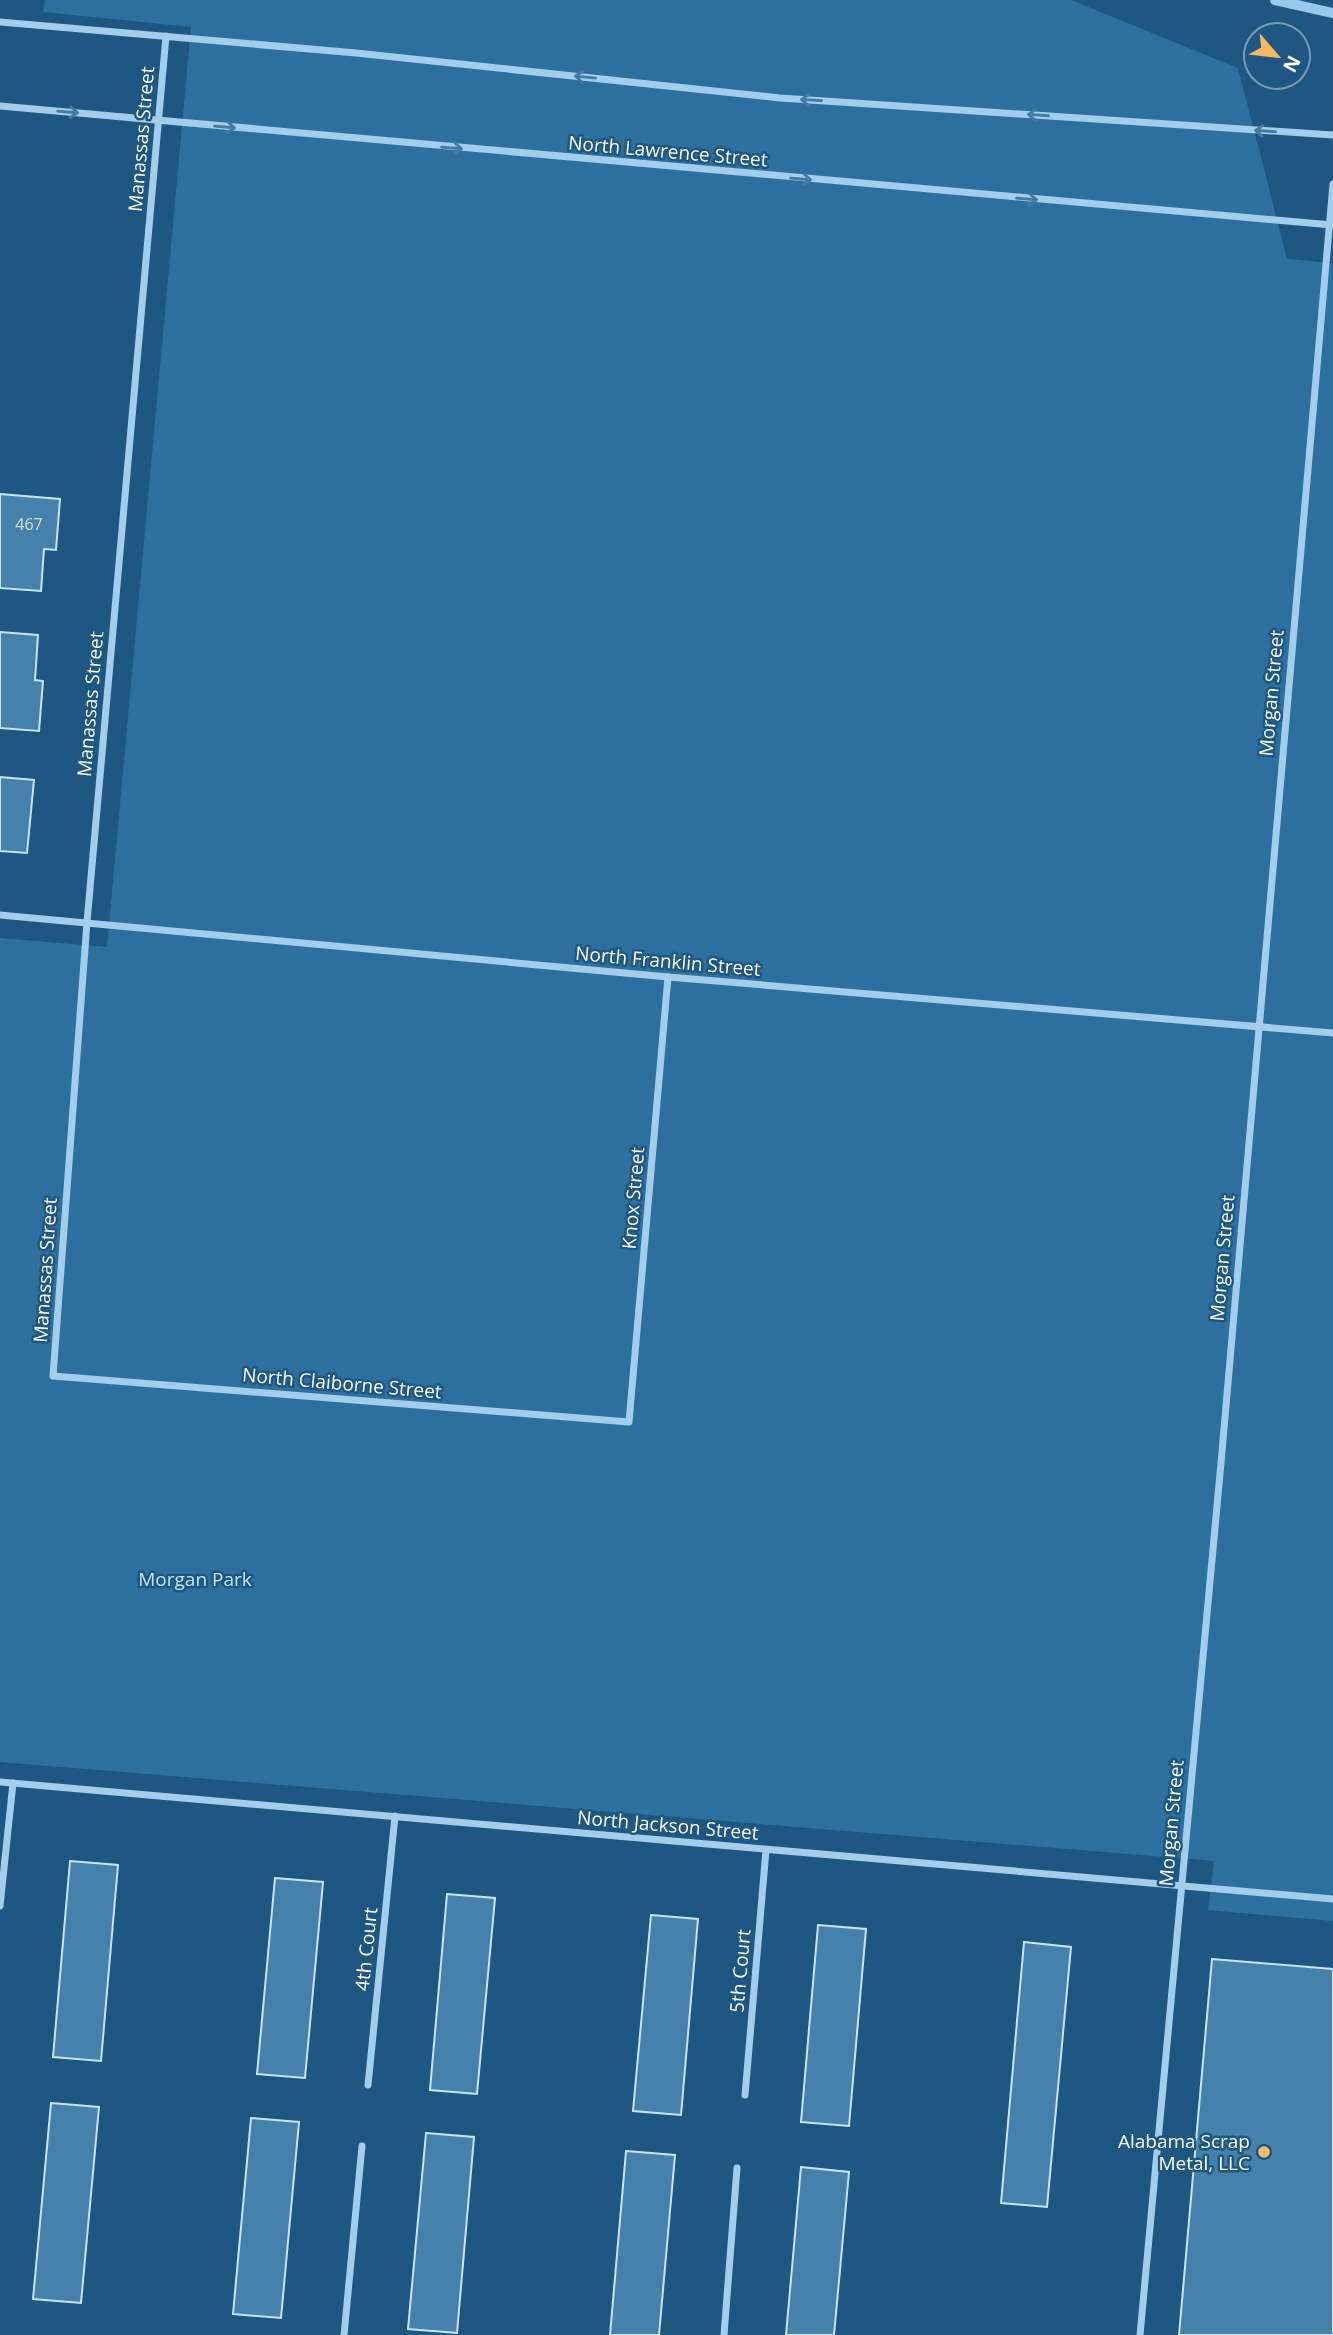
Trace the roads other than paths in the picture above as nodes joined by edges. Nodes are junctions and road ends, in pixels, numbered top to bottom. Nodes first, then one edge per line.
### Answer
1 (0, 22) edge
2 (166, 36) junction
3 (0, 106) edge
4 (158, 121) junction
5 (1333, 135) edge
6 (1333, 184) edge
7 (1331, 225) edge
8 (0, 915) edge
9 (87, 922) junction
10 (668, 977) junction
11 (1257, 1027) junction
12 (1333, 1033) edge
13 (52, 1376) joint
14 (629, 1422) joint
15 (0, 1782) edge
16 (13, 1783) junction
17 (395, 1816) junction
18 (766, 1850) junction
19 (1181, 1886) junction
20 (1333, 1899) edge
21 (0, 1906) edge
22 (368, 2085) dead end
23 (745, 2095) dead end
24 (362, 2146) dead end
25 (737, 2168) dead end
26 (344, 2335) edge
27 (724, 2335) edge
28 (1140, 2335) edge

1 - 2 street
2 - 4 street, Manassas Street
5 -> 2 street
3 -> 4 street, North Lawrence Street
4 -> 7 street, North Lawrence Street
4 - 9 street, Manassas Street
6 - 7 street, Morgan Street
7 - 11 street, Morgan Street
8 - 9 street, North Franklin Street
9 - 10 street, North Franklin Street
9 - 13 street, Manassas Street
10 - 11 street, North Franklin Street
10 - 14 street, Knox Street
11 - 12 street, North Franklin Street
11 - 19 street, Morgan Street
13 - 14 street, North Claiborne Street
15 - 16 street, North Jackson Street
16 - 17 street, North Jackson Street
16 - 21 street
17 - 18 street, North Jackson Street
17 - 22 street, 4th Court
18 - 19 street, North Jackson Street
18 - 23 street, 5th Court
19 - 20 street, North Jackson Street
19 - 28 street, Morgan Street
24 - 26 street
25 - 27 street

